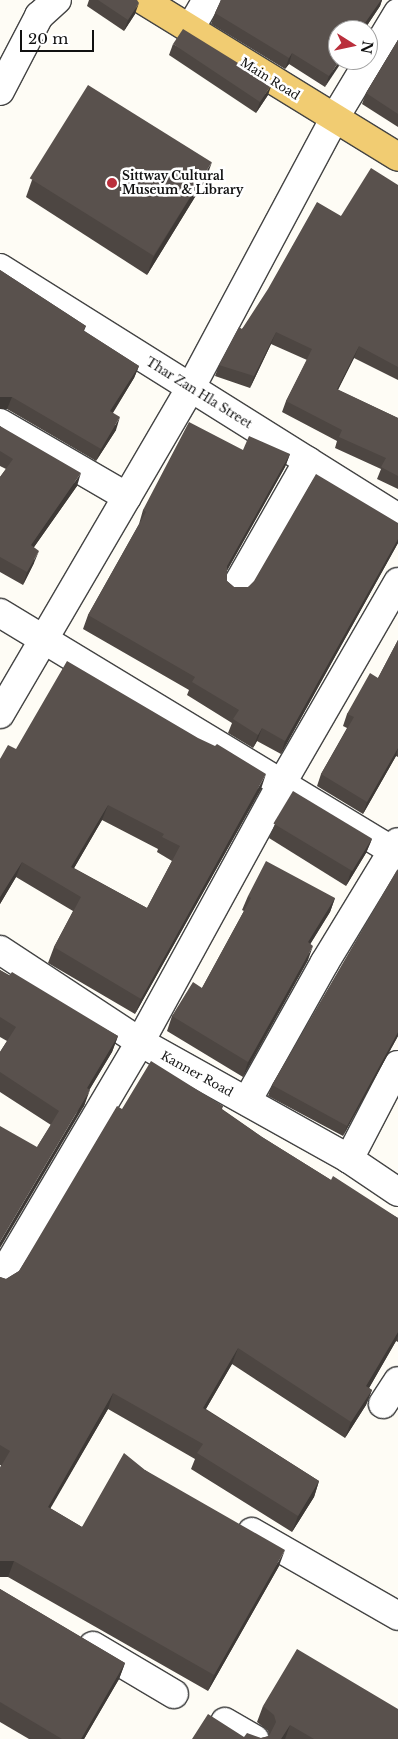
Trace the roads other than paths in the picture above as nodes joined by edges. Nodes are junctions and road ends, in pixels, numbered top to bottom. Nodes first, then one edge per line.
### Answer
1 (58, 0) edge
2 (143, 0) edge
3 (207, 0) edge
4 (398, 13) edge
5 (190, 29) junction
6 (0, 91) edge
7 (334, 119) junction
8 (398, 157) edge
9 (0, 268) edge
10 (191, 387) junction
11 (0, 423) edge
12 (308, 461) junction
13 (127, 496) junction
14 (398, 518) edge
15 (398, 582) edge
16 (236, 587) edge
17 (0, 613) edge
18 (44, 640) junction
19 (0, 714) edge
20 (282, 783) junction
21 (396, 849) edge
22 (0, 950) edge
23 (140, 1042) junction
24 (398, 1066) edge
25 (247, 1101) junction
26 (349, 1159) junction
27 (398, 1192) edge
28 (0, 1279) edge
29 (398, 1381) edge
30 (384, 1404) dead end
31 (234, 1522) edge
32 (398, 1616) edge
33 (74, 1635) edge
34 (174, 1694) dead end
35 (225, 1722) edge
36 (255, 1739) edge

1 - 6 street
2 - 5 main road, Main Road
3 - 5 street
4 - 7 street
5 - 7 main road, Main Road
7 - 8 main road, Main Road
7 - 10 street
9 - 10 street, Thar Zan Hla Street
10 - 12 street, Thar Zan Hla Street
10 - 13 street
11 - 13 street
12 - 14 street, Thar Zan Hla Street
12 - 16 street
13 - 18 street
15 - 20 street
17 - 18 street
18 - 19 street
18 - 20 street
20 - 21 street
20 - 23 street
21 - 25 street
22 - 23 street, Kanner Road
23 - 25 street, Kanner Road
23 - 28 street
24 - 26 street
25 - 26 street, Kanner Road
26 - 27 street, Kanner Road
29 - 30 street
31 - 32 street
33 - 34 street
35 - 36 street

